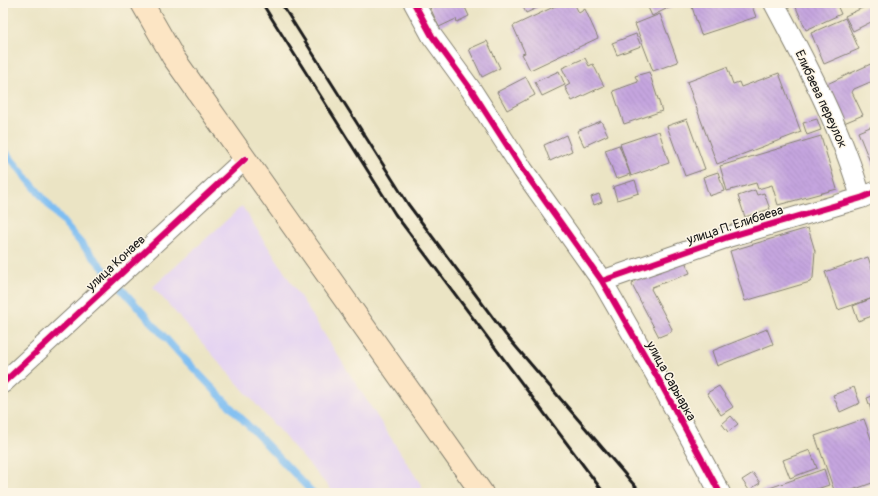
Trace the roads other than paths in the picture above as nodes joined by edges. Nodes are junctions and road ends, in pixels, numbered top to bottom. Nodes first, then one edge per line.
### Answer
1 (142, 3) edge
2 (414, 3) edge
3 (774, 3) edge
4 (245, 159) junction
5 (868, 195) edge
6 (602, 281) junction
7 (3, 383) edge
8 (482, 493) edge
9 (720, 493) edge

1 - 4 main road
2 - 6 street, улица Сарыарка
3 - 5 street, Елибаева переулок
4 - 7 street, улица Конаев
4 - 8 main road
5 - 6 street, улица П. Елибаева
6 - 9 street, улица Сарыарка

